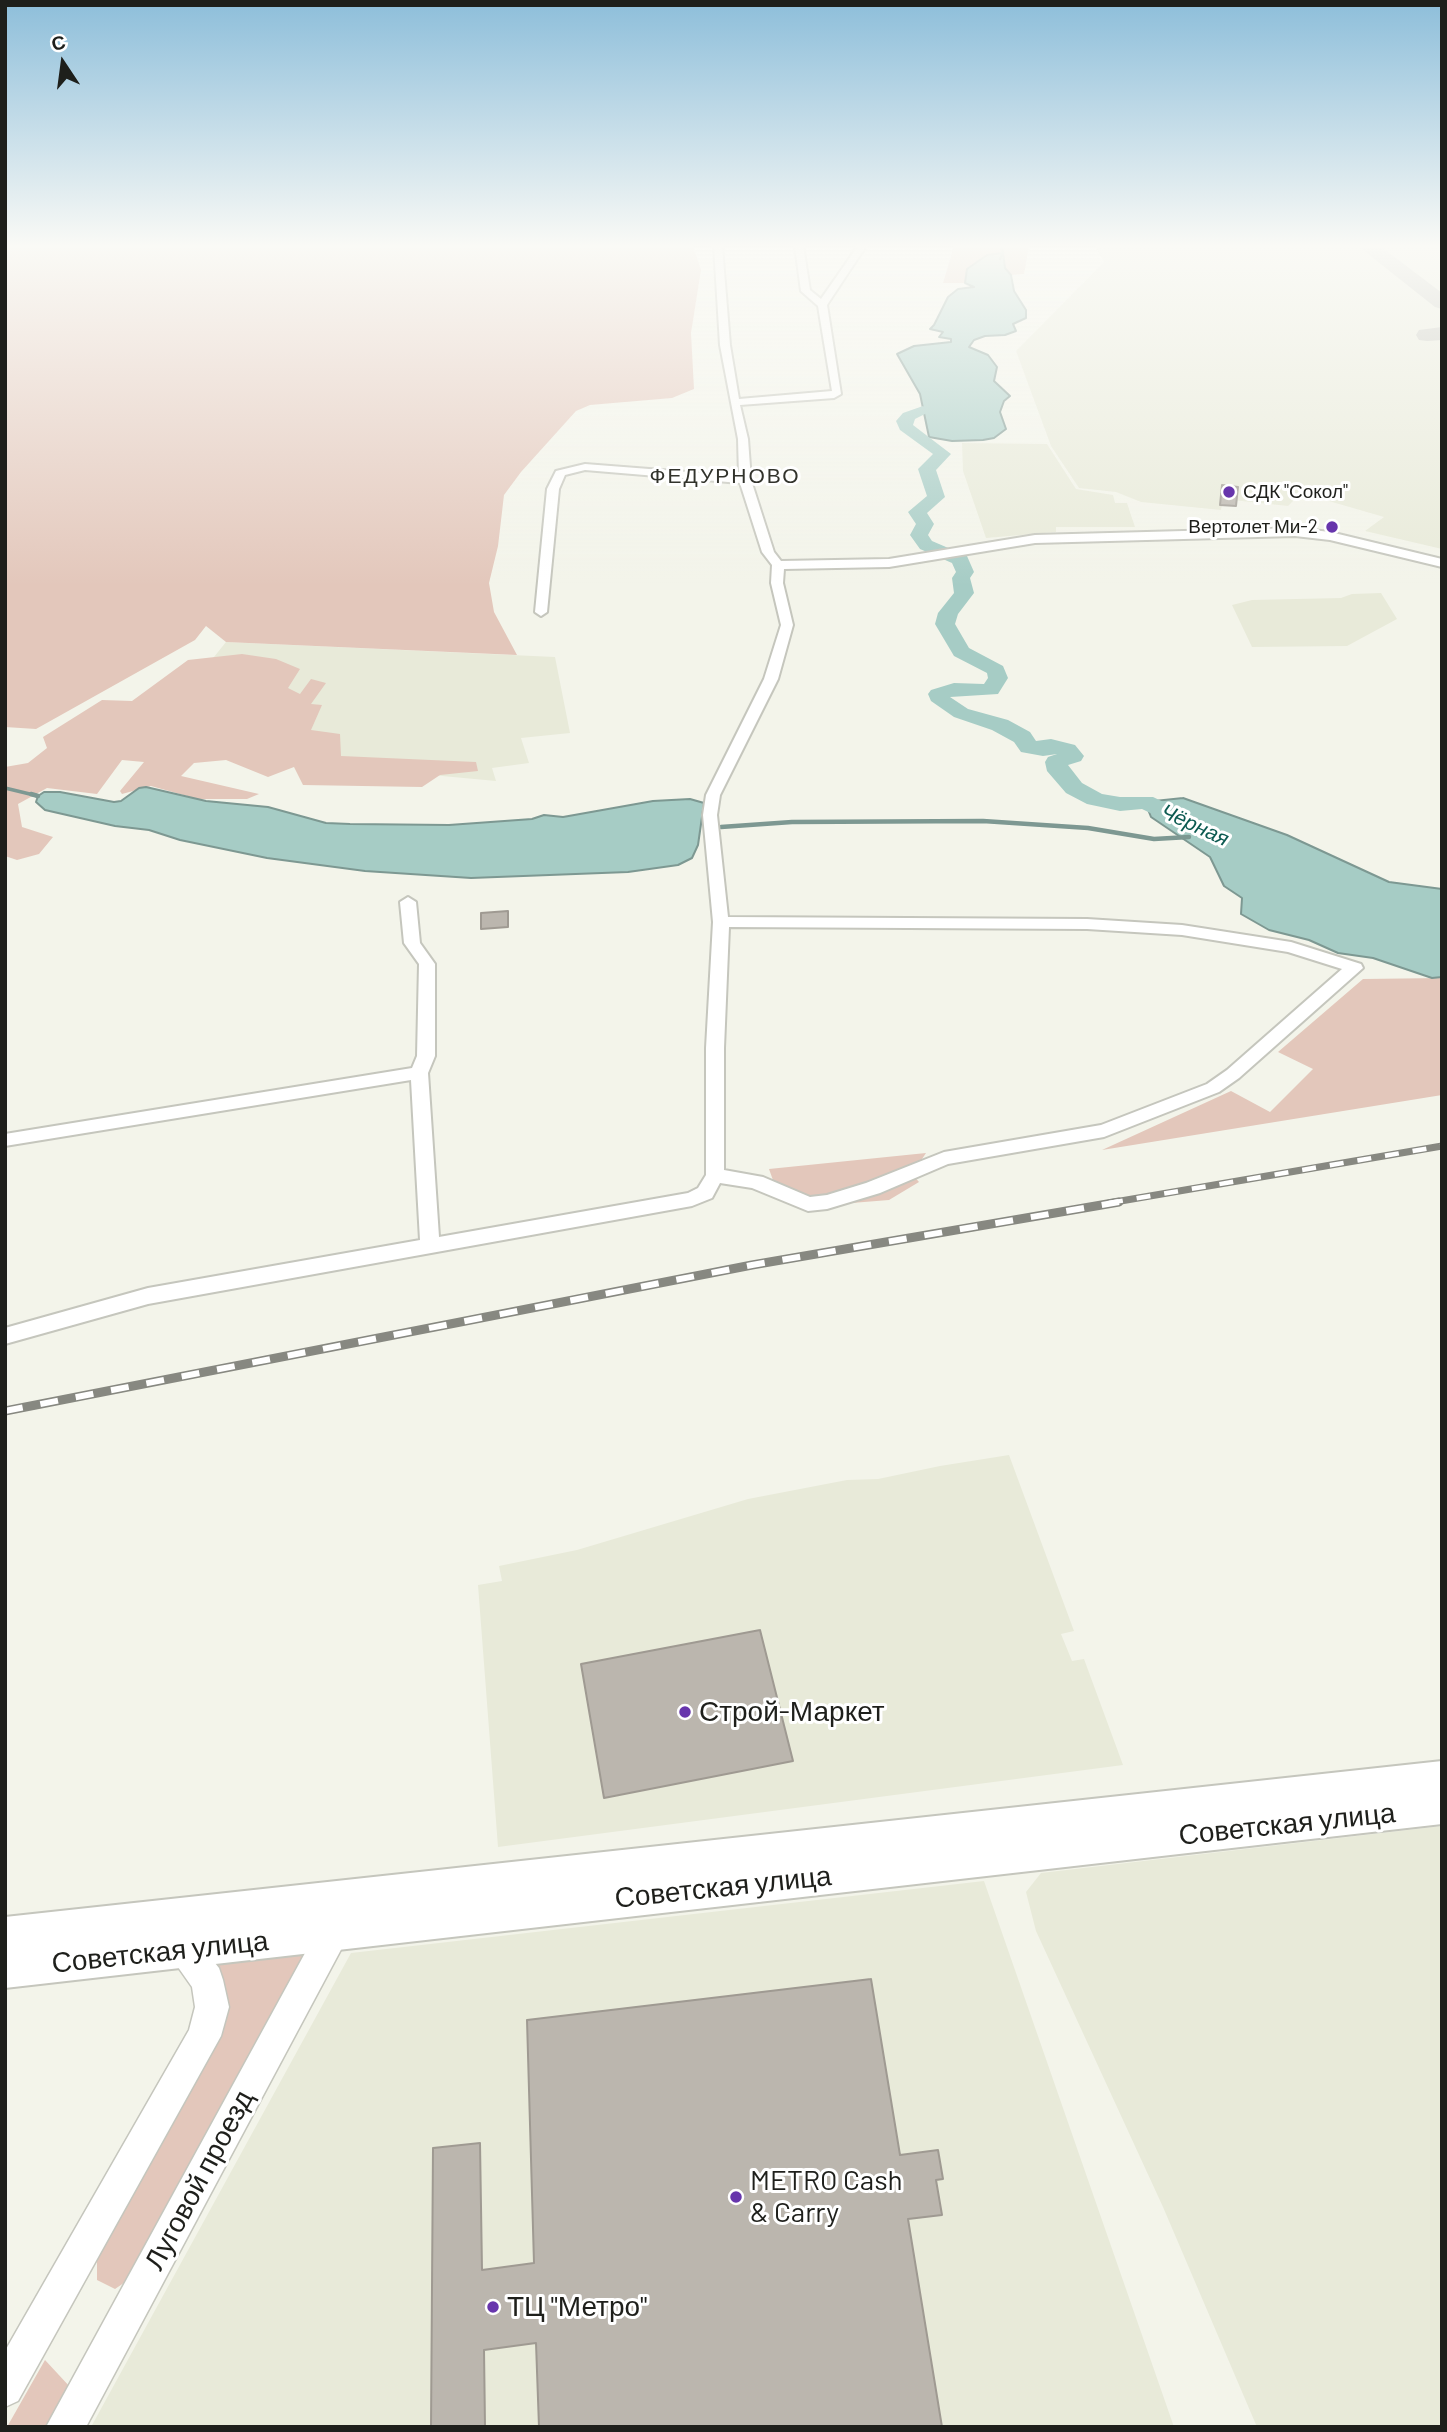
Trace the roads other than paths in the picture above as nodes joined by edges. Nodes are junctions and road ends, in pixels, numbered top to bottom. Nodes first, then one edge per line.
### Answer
1 (728, 359) edge
2 (831, 359) edge
3 (734, 402) junction
4 (745, 481) junction
5 (1442, 564) edge
6 (778, 565) junction
7 (541, 612) dead end
8 (408, 902) dead end
9 (720, 922) junction
10 (419, 1073) junction
11 (5, 1140) edge
12 (715, 1175) junction
13 (430, 1246) junction
14 (5, 1336) edge
15 (1442, 1777) edge
16 (1442, 1807) edge
17 (333, 1933) junction
18 (5, 1936) edge
19 (184, 1949) junction
20 (5, 1969) edge
21 (5, 2388) edge
22 (65, 2427) edge

1 - 3 street
2 - 3 street
3 - 4 street
4 - 6 street
4 - 7 street
5 - 6 street
6 - 9 street
8 - 10 street
9 - 12 street
9 - 12 street
10 - 11 street
10 - 13 street
12 - 13 street
13 - 14 street
15 - 18 main road, Советская улица
16 - 17 main road, Советская улица
17 - 19 main road, Советская улица
17 - 22 street, Луговой проезд
19 - 20 main road, Советская улица
19 - 21 street

